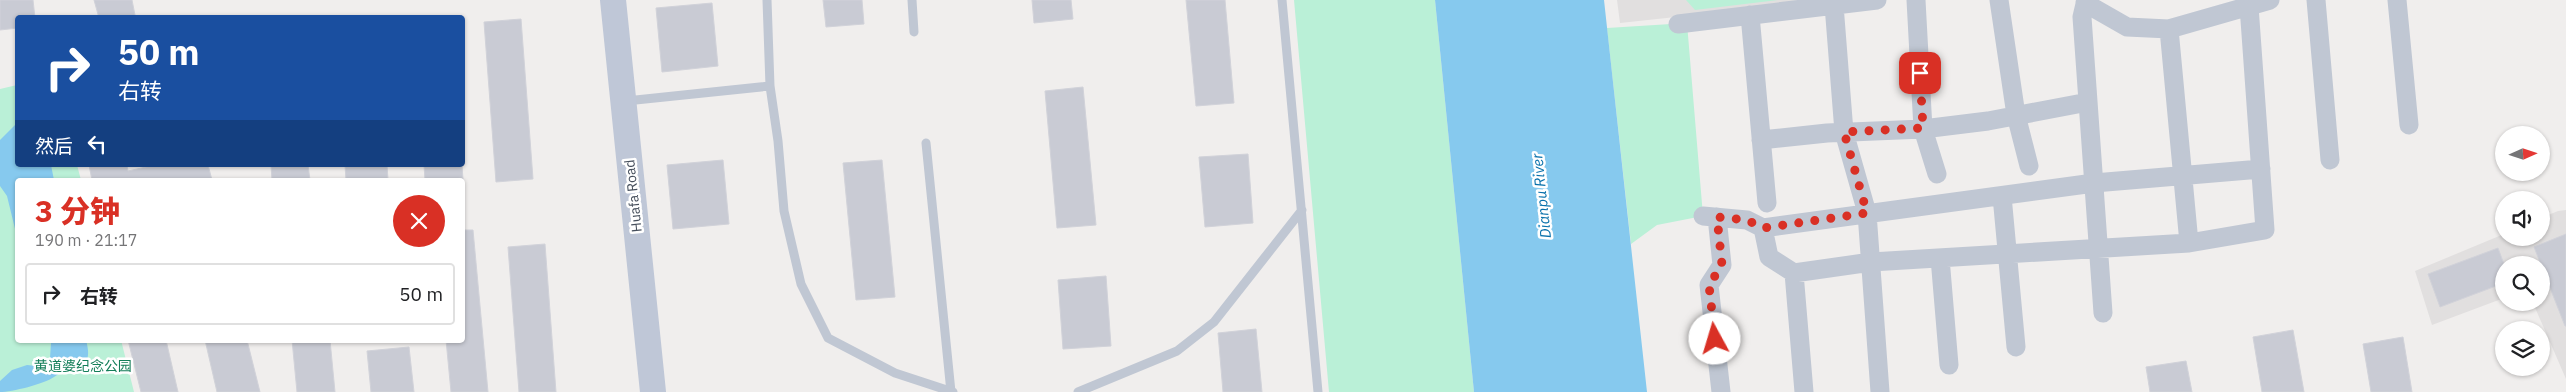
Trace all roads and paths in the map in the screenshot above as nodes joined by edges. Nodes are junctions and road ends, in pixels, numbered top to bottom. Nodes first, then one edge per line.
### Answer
1 (613, 0) edge
2 (767, 0) edge
3 (912, 0) edge
4 (1282, 0) edge
5 (1877, 0) edge
6 (1916, 0) edge
7 (1999, 0) edge
8 (2270, 0) edge
9 (2316, 0) edge
10 (2397, 0) edge
11 (2085, 2) edge
12 (1834, 5) junction
13 (2248, 6) junction
14 (1750, 16) junction
15 (1678, 24) dead end
16 (2169, 29) junction
17 (914, 32) dead end
18 (770, 86) junction
19 (623, 101) junction
20 (2088, 102) junction
21 (2016, 115) junction
22 (2409, 125) dead end
23 (1923, 128) junction
24 (1844, 132) junction
25 (1761, 140) junction
26 (926, 143) dead end
27 (2330, 160) dead end
28 (2029, 166) dead end
29 (2261, 169) junction
30 (1937, 174) dead end
31 (2183, 176) junction
32 (2094, 183) junction
33 (2002, 196) junction
34 (1767, 203) dead end
35 (1302, 210) junction
36 (1867, 213) junction
37 (1763, 228) junction
38 (2189, 243) junction
39 (2098, 248) junction
40 (2007, 253) junction
41 (1940, 258) junction
42 (1871, 262) junction
43 (1794, 273) junction
44 (2103, 313) dead end
45 (2016, 347) dead end
46 (1949, 365) dead end
47 (653, 392) edge
48 (951, 392) edge
49 (1078, 392) edge
50 (1318, 392) edge
51 (1721, 392) edge
52 (1804, 392) edge
53 (1880, 392) edge

1 - 19 street, Huafa Road
2 - 18 lane
3 - 17 lane
4 - 35 lane
5 - 12 street
6 - 23 street
7 - 21 street
8 - 13 street
9 - 27 street
10 - 22 street
11 - 16 street
11 - 20 street
12 - 14 street
12 - 24 street
13 - 16 street
13 - 29 street
14 - 15 street
14 - 25 street
16 - 31 street
18 - 19 lane
18 - 48 lane
19 - 47 street, Huafa Road
20 - 21 street
20 - 32 street
21 - 23 street
21 - 28 street
23 - 24 street
23 - 30 street
24 - 25 street
24 - 36 street
25 - 34 street
26 - 48 lane
29 - 31 street
29 - 38 street
31 - 32 street
31 - 38 street
32 - 33 street
32 - 39 street
33 - 36 street
33 - 40 street
35 - 49 lane
35 - 50 lane
36 - 37 street
36 - 42 street
37 - 43 street
37 - 51 street
38 - 39 street
39 - 40 street
39 - 44 street
40 - 41 street
40 - 45 street
41 - 42 street
41 - 46 street
42 - 43 street
42 - 53 street
43 - 52 street

